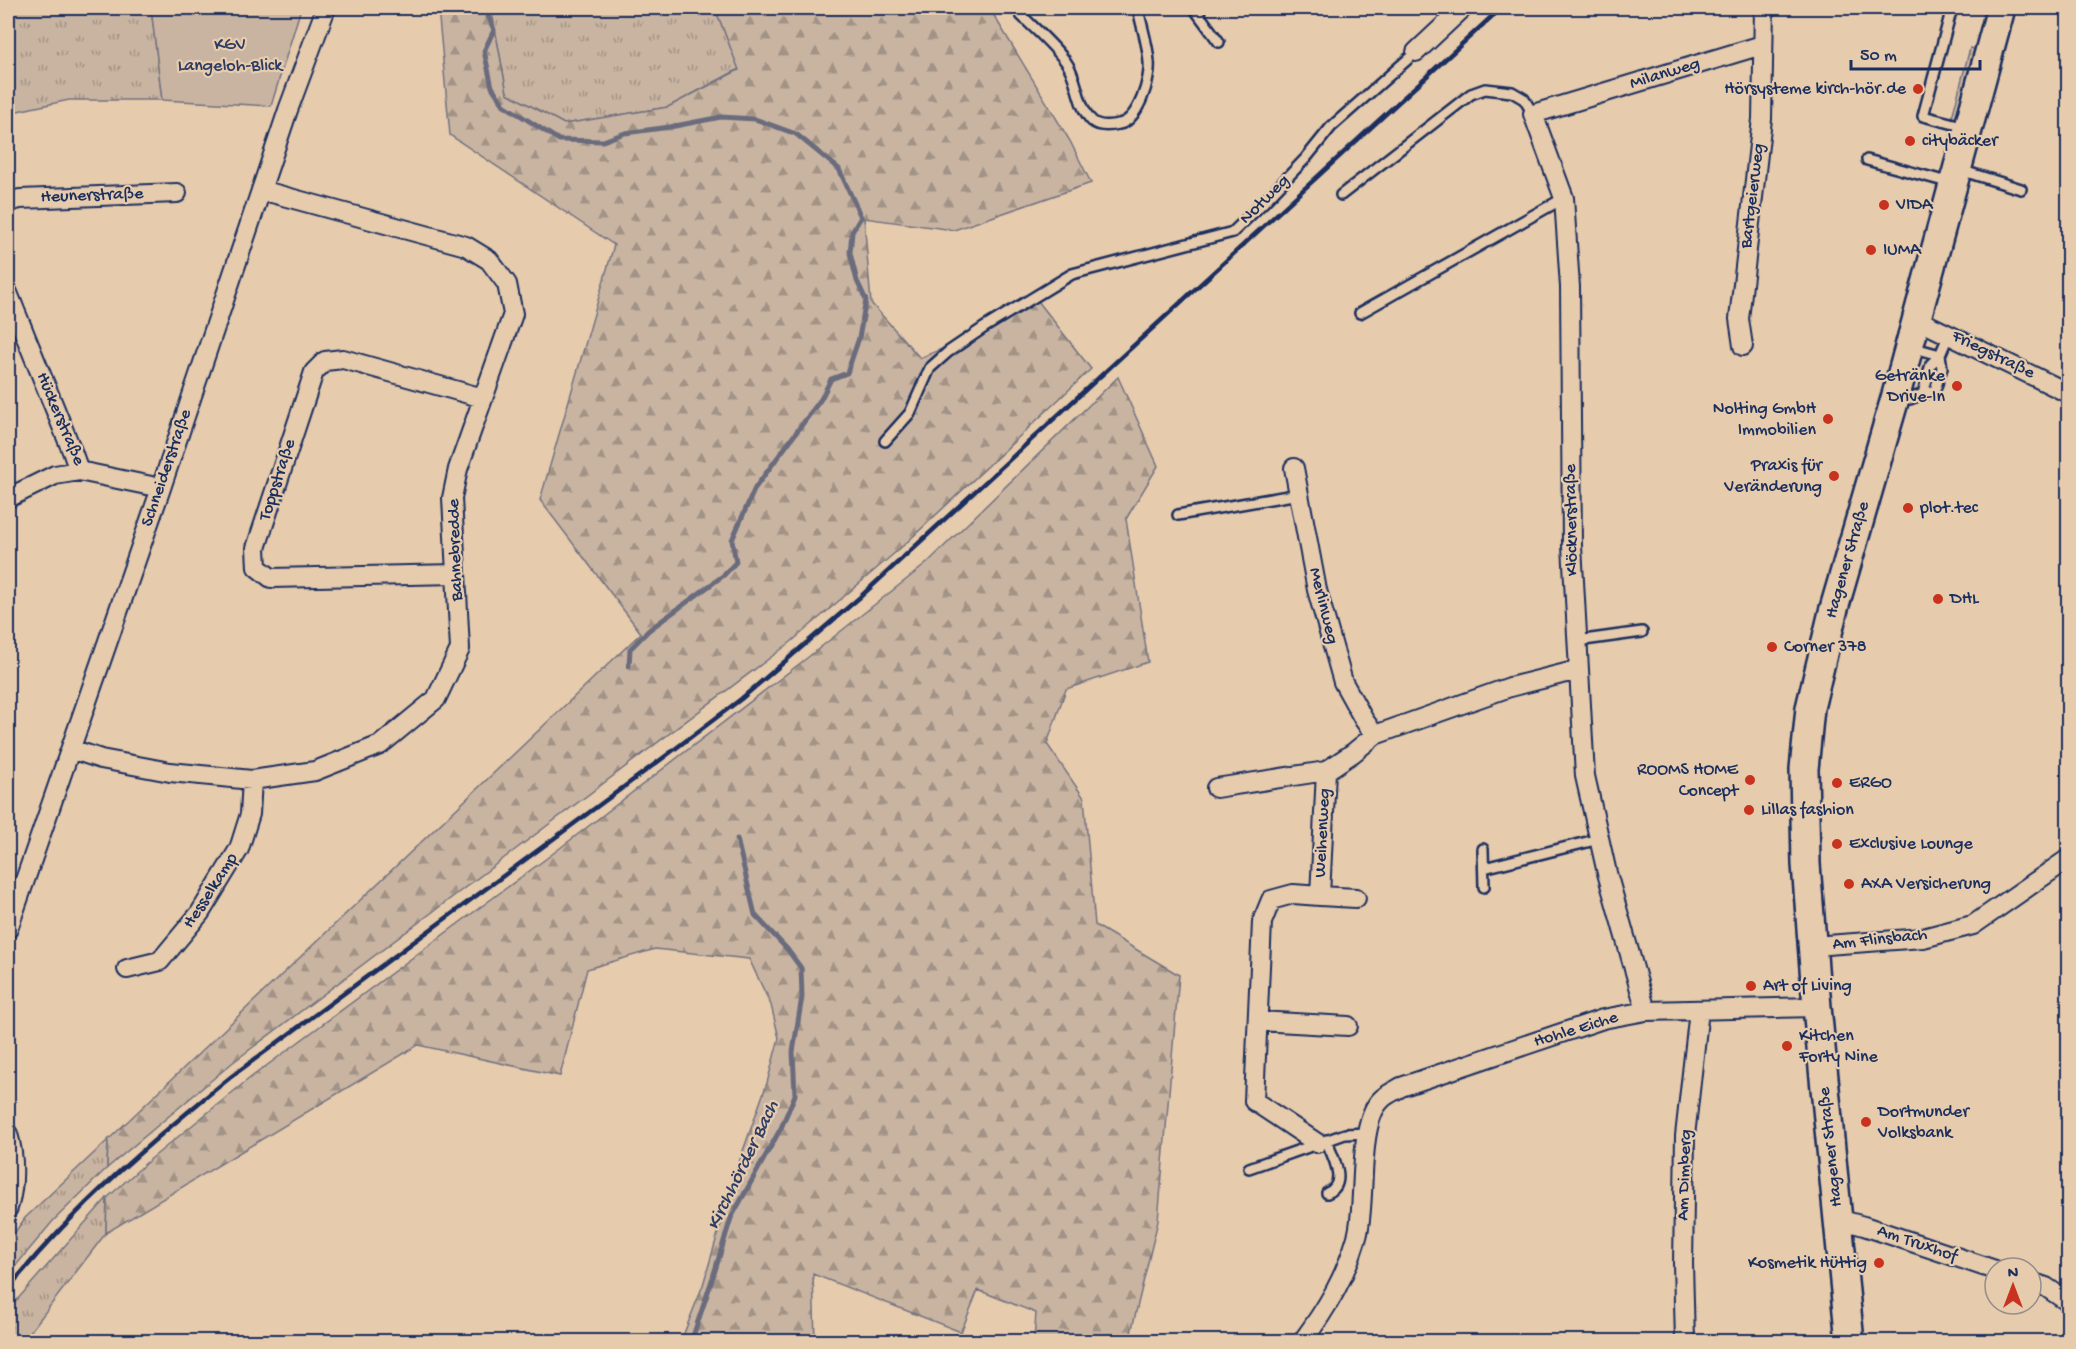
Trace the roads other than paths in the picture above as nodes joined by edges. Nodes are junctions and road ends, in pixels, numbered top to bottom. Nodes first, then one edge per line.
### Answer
1 (326, 8) edge
2 (1017, 8) edge
3 (1138, 8) edge
4 (1194, 8) edge
5 (1463, 8) edge
6 (1764, 8) edge
7 (1952, 8) edge
8 (1997, 8) edge
9 (1219, 42) dead end
10 (1762, 45) junction
11 (1416, 52) joint
12 (1533, 114) junction
13 (1968, 128) junction
14 (1867, 160) dead end
15 (1954, 176) junction
16 (2021, 189) dead end
17 (261, 190) junction
18 (177, 193) dead end
19 (1341, 195) dead end
20 (1564, 198) junction
21 (8, 202) edge
22 (8, 293) edge
23 (1360, 313) dead end
24 (1916, 319) junction
25 (1949, 334) junction
26 (15, 335) edge
27 (1743, 346) dead end
28 (1909, 347) junction
29 (1940, 356) junction
30 (2068, 393) edge
31 (1896, 395) junction
32 (483, 398) junction
33 (885, 441) dead end
34 (1294, 468) dead end
35 (79, 471) junction
36 (160, 489) junction
37 (1299, 495) junction
38 (8, 498) edge
39 (1178, 515) dead end
40 (456, 574) junction
41 (1642, 632) dead end
42 (1577, 642) junction
43 (1578, 670) junction
44 (1375, 735) junction
45 (70, 749) junction
46 (1326, 771) junction
47 (252, 780) junction
48 (1216, 788) dead end
49 (1599, 839) junction
50 (1484, 849) dead end
51 (2068, 859) edge
52 (1484, 868) junction
53 (1484, 887) dead end
54 (1320, 896) junction
55 (1356, 898) dead end
56 (8, 929) edge
57 (1813, 946) junction
58 (127, 969) dead end
59 (1817, 1007) junction
60 (1699, 1010) junction
61 (1646, 1011) junction
62 (1258, 1021) junction
63 (1348, 1026) dead end
64 (1367, 1133) junction
65 (8, 1134) edge
66 (1321, 1141) junction
67 (1249, 1168) dead end
68 (1327, 1193) dead end
69 (8, 1208) edge
70 (1838, 1219) junction
71 (1983, 1266) edge
72 (2043, 1286) edge
73 (2068, 1302) edge
74 (1302, 1341) edge
75 (1685, 1341) edge
76 (1850, 1341) edge

1 - 17 street, Schneiderstraße
2 - 3 lane
4 - 9 lane
5 - 11 street, Notweg
6 - 10 street
7 - 13 lane
8 - 13 main road, Hagener Straße
10 - 12 street, Milanweg
10 - 27 street, Bartgeierweg
11 - 33 lane, Notweg
12 - 19 lane, Klöcknerstraße
12 - 20 street, Klöcknerstraße
13 - 15 main road, Hagener Straße
14 - 15 lane
15 - 16 lane
15 - 24 main road, Hagener Straße
17 - 32 street, Bahnebredde
17 - 36 street, Schneiderstraße
18 - 21 street, Heunerstraße
20 - 23 lane
20 - 42 street, Klöcknerstraße
22 - 26 street, Hückerstraße
24 - 25 street, Friegstraße
24 - 28 main road, Hagener Straße
25 - 29 lane
25 - 30 street, Friegstraße
26 - 35 street, Hückerstraße
28 - 29 lane
28 - 31 main road, Hagener Straße
29 - 31 lane
31 - 57 main road, Hagener Straße
32 - 40 street, Bahnebredde
32 - 40 street, Toppstraße
34 - 37 street, Merlinweg
35 - 36 street, Hückerstraße
35 - 38 street
36 - 45 street, Schneiderstraße
37 - 39 lane
37 - 44 street, Merlinweg
40 - 47 street, Bahnebredde
41 - 42 lane
42 - 43 street, Klöcknerstraße
43 - 44 street
43 - 49 street, Klöcknerstraße
44 - 46 street
45 - 47 street, Bahnebredde
45 - 56 street, Schneiderstraße
46 - 48 street
46 - 54 street, Weihenweg
47 - 58 street, Hesselkamp
49 - 52 lane
49 - 61 street, Klöcknerstraße
50 - 52 lane
51 - 57 street, Am Flinsbach
52 - 53 lane
54 - 55 street, Weihenweg
54 - 62 street, Weihenweg
57 - 59 main road, Hagener Straße
59 - 60 street, Hohle Eiche
59 - 70 main road, Hagener Straße
60 - 61 street, Hohle Eiche
60 - 75 street, Am Dimberg
61 - 64 street, Hohle Eiche
62 - 63 street
62 - 66 street, Weihenweg
64 - 66 lane
64 - 74 street, Hohle Eiche
65 - 69 street
66 - 67 lane
66 - 68 lane
70 - 71 street, Am Truxhof
70 - 76 main road, Hagener Straße
72 - 73 street

